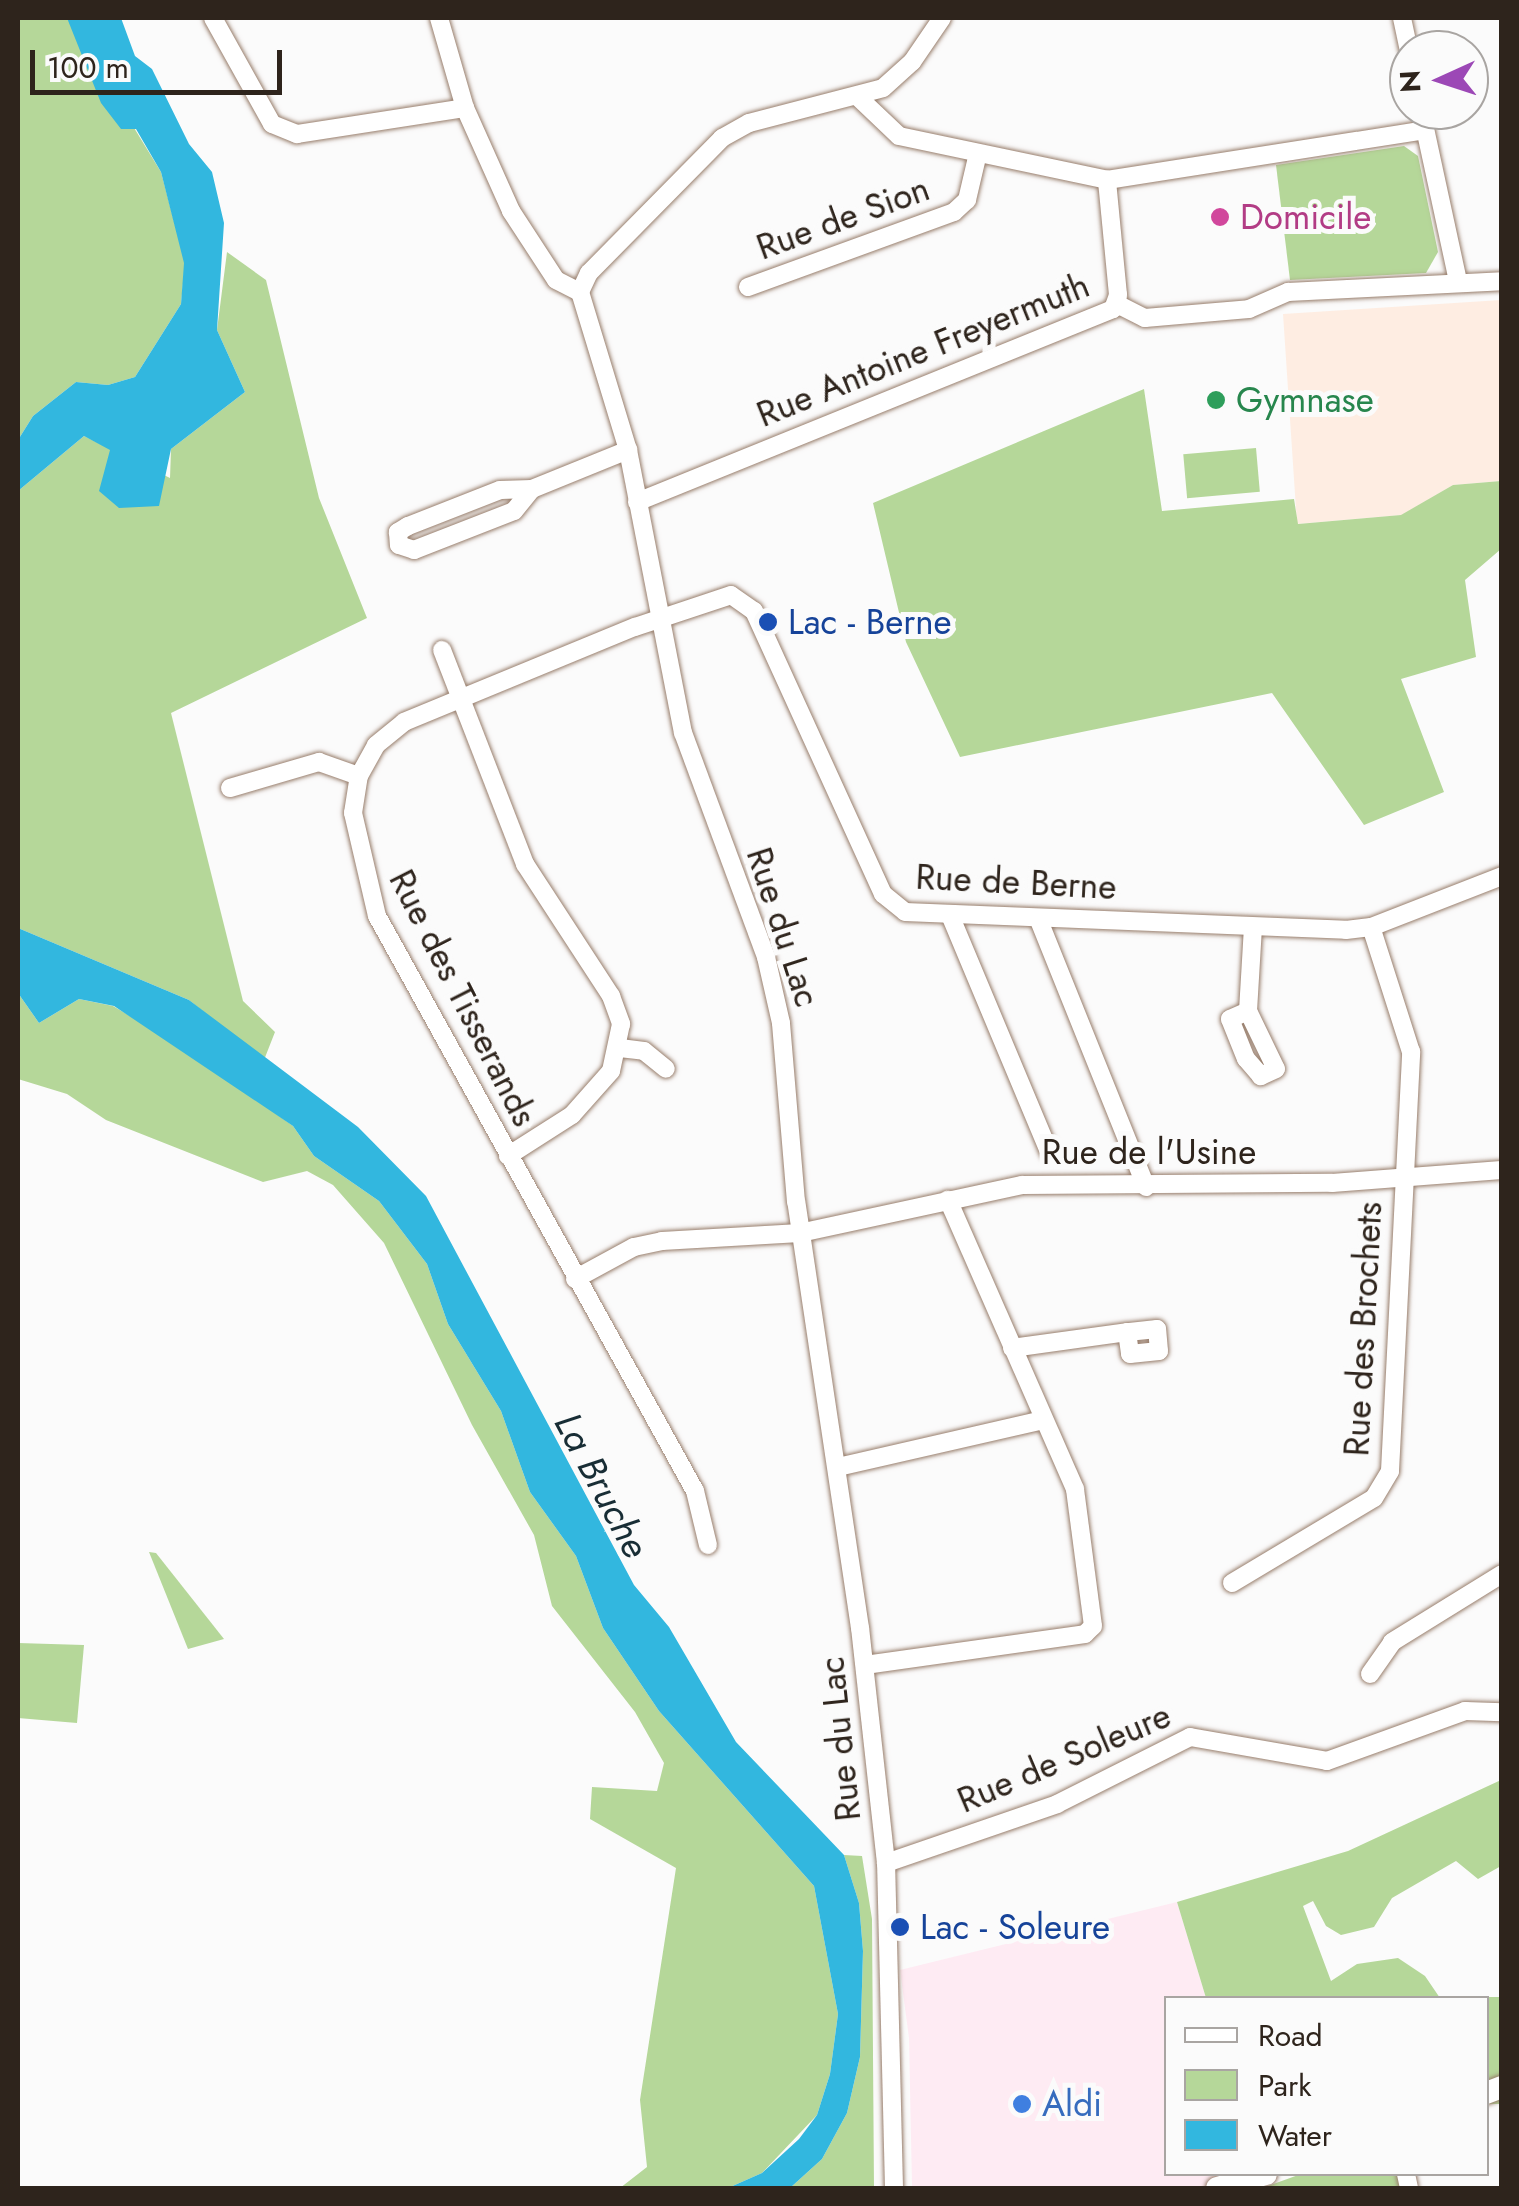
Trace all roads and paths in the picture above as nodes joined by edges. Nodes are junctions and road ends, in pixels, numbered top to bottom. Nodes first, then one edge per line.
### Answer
1 (213, 18) edge
2 (439, 18) edge
3 (942, 18) edge
4 (859, 98) junction
5 (465, 108) junction
6 (1425, 130) joint
7 (978, 153) junction
8 (1107, 180) junction
9 (1458, 281) junction
10 (1502, 282) edge
11 (748, 287) dead end
12 (580, 292) junction
13 (1117, 304) junction
14 (628, 450) junction
15 (532, 489) junction
16 (637, 502) junction
17 (657, 620) junction
18 (442, 650) dead end
19 (463, 698) junction
20 (358, 776) junction
21 (230, 788) dead end
22 (1502, 876) edge
23 (950, 915) junction
24 (1038, 918) junction
25 (1253, 927) junction
26 (1371, 928) junction
27 (1248, 1011) dead end
28 (620, 1048) junction
29 (666, 1068) dead end
30 (1049, 1152) dead end
31 (508, 1156) junction
32 (1502, 1170) edge
33 (1404, 1175) junction
34 (1146, 1187) junction
35 (948, 1200) junction
36 (800, 1232) junction
37 (575, 1279) junction
38 (1127, 1332) dead end
39 (1012, 1348) junction
40 (1044, 1420) junction
41 (838, 1467) junction
42 (708, 1544) dead end
43 (1502, 1574) edge
44 (1232, 1583) dead end
45 (864, 1664) junction
46 (1370, 1674) dead end
47 (1502, 1712) edge
48 (886, 1863) junction
49 (1259, 2176) edge
50 (894, 2188) edge
51 (1217, 2188) edge

1 - 5 street
2 - 5 street
3 - 4 street
4 - 7 street
4 - 12 street
5 - 12 street
6 - 8 street
6 - 9 street
7 - 8 street
7 - 11 street, Rue de Sion
8 - 13 street, Rue Antoine Freyermuth
9 - 10 street
9 - 13 street
12 - 14 street, Rue du Lac
13 - 16 street, Rue Antoine Freyermuth
14 - 15 street
14 - 16 street, Rue du Lac
15 - 15 street
16 - 17 street, Rue du Lac
17 - 19 street
17 - 23 street, Rue de Berne
17 - 36 street, Rue du Lac
18 - 19 street
19 - 20 street
19 - 28 street
20 - 21 street
20 - 31 street, Rue des Tisserands
22 - 26 street, Rue de Berne
23 - 24 street, Rue de Berne
23 - 30 street
24 - 25 street, Rue de Berne
24 - 34 street
25 - 26 street, Rue de Berne
25 - 27 street
26 - 33 street, Rue des Brochets
28 - 29 street
28 - 31 street
31 - 37 street, Rue des Tisserands
32 - 33 street, Rue de l'Usine
33 - 34 street, Rue de l'Usine
33 - 44 street, Rue des Brochets
34 - 35 street, Rue de l'Usine
35 - 36 street, Rue de l'Usine
35 - 39 street
36 - 37 street, Rue de l'Usine
36 - 41 street, Rue du Lac
37 - 42 street, Rue des Tisserands
38 - 39 street
39 - 40 street
40 - 41 street
40 - 45 street
41 - 45 street, Rue du Lac
43 - 46 street
45 - 48 street, Rue du Lac
47 - 48 street, Rue de Soleure
48 - 50 street, Rue du Lac
49 - 51 main road

